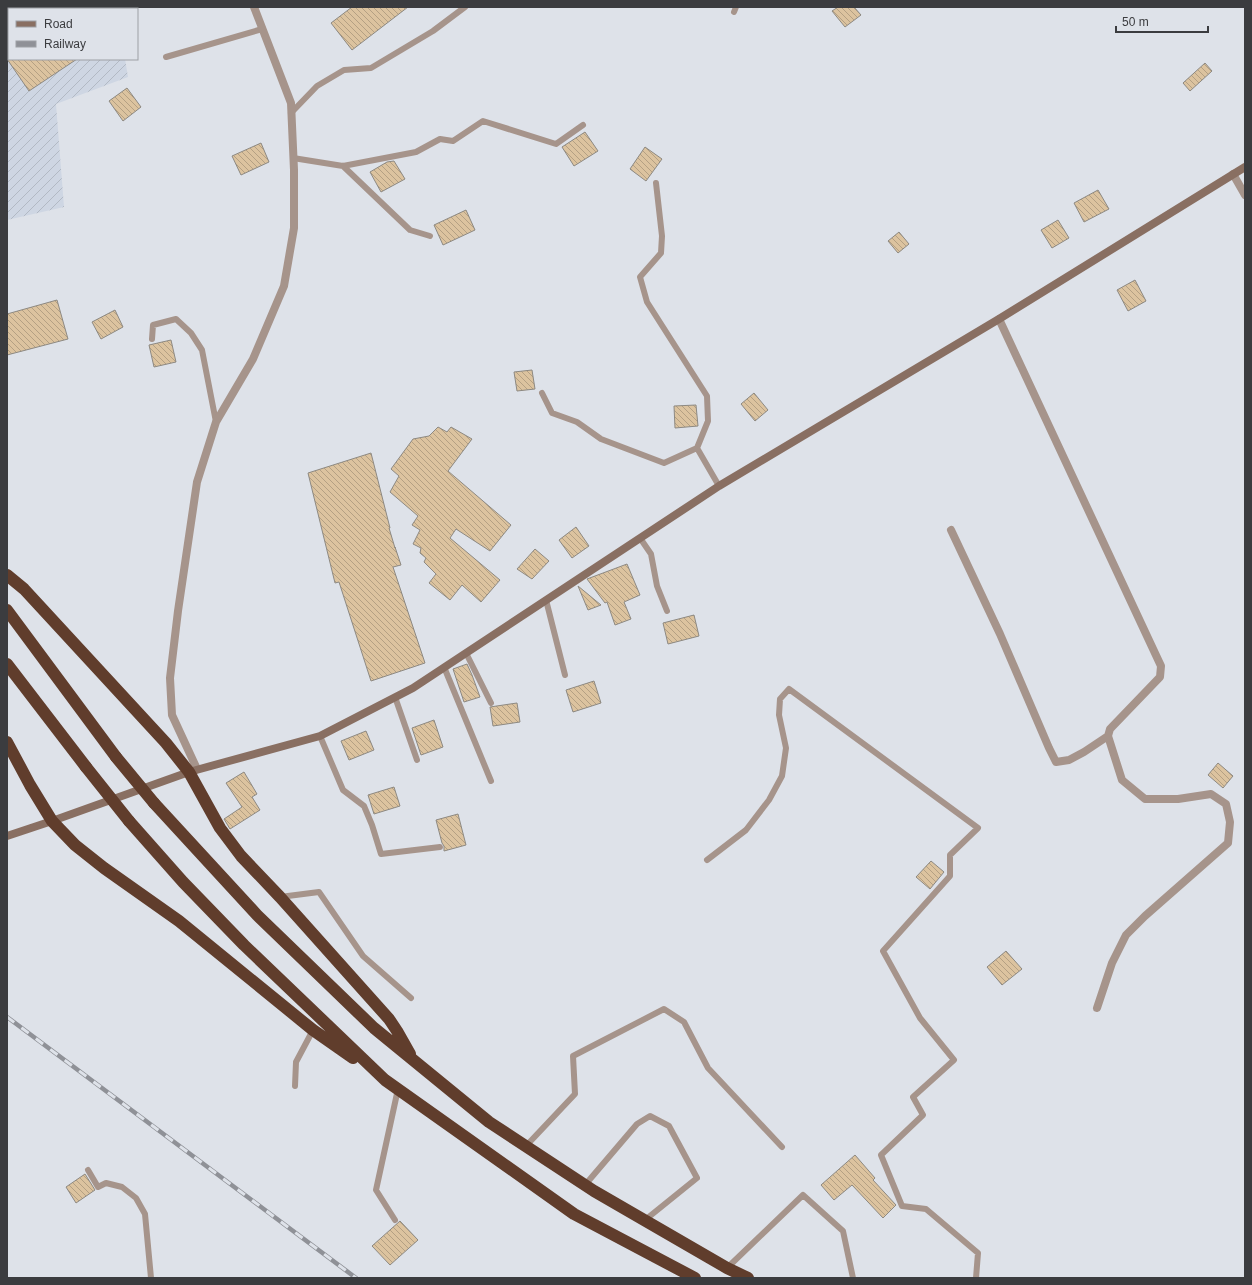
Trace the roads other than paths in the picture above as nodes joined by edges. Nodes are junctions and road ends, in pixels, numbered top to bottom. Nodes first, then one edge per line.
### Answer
1 (254, 7) edge
2 (464, 7) edge
3 (262, 29) junction
4 (166, 57) dead end
5 (291, 113) junction
6 (583, 126) dead end
7 (293, 158) junction
8 (343, 166) junction
9 (1245, 167) edge
10 (1233, 174) junction
11 (656, 183) dead end
12 (1245, 195) edge
13 (430, 236) dead end
14 (999, 319) junction
15 (152, 339) dead end
16 (542, 393) dead end
17 (216, 422) junction
18 (697, 448) junction
19 (719, 486) junction
20 (951, 530) dead end
21 (640, 538) junction
22 (7, 575) edge
23 (546, 600) junction
24 (7, 610) edge
25 (667, 611) dead end
26 (466, 653) junction
27 (7, 664) edge
28 (444, 668) junction
29 (565, 675) dead end
30 (395, 697) junction
31 (491, 703) dead end
32 (320, 736) junction
33 (1108, 736) junction
34 (7, 742) edge
35 (418, 760) dead end
36 (193, 770) junction
37 (491, 781) dead end
38 (52, 821) junction
39 (7, 836) edge
40 (440, 848) dead end
41 (707, 860) dead end
42 (280, 897) junction
43 (411, 998) dead end
44 (1097, 1008) dead end
45 (313, 1030) junction
46 (412, 1059) junction
47 (385, 1080) junction
48 (295, 1086) dead end
49 (398, 1089) junction
50 (526, 1146) junction
51 (782, 1147) dead end
52 (88, 1170) dead end
53 (585, 1185) junction
54 (395, 1220) dead end
55 (645, 1220) junction
56 (727, 1268) junction
57 (151, 1278) edge
58 (695, 1278) edge
59 (748, 1278) edge
60 (853, 1278) edge
61 (976, 1278) edge

1 - 3 street
2 - 5 lane
3 - 4 lane
3 - 5 street
5 - 7 street
6 - 8 lane
7 - 8 lane
7 - 17 street
8 - 13 lane
9 - 10 street
10 - 12 street
10 - 14 street
11 - 18 lane
14 - 19 street
14 - 33 street
15 - 17 lane
16 - 18 lane
17 - 36 street
18 - 19 lane
19 - 21 street
20 - 33 street
21 - 23 street
21 - 25 lane
22 - 36 highway
23 - 26 street
23 - 29 lane
24 - 46 highway, bridge
26 - 28 street
26 - 31 lane
27 - 47 highway, bridge
28 - 30 street
28 - 37 lane
30 - 32 street
30 - 35 lane
32 - 36 street
32 - 40 lane
33 - 44 street
34 - 38 highway
36 - 38 street
36 - 42 highway
38 - 39 street
38 - 45 highway
41 - 61 lane
42 - 43 lane
42 - 46 highway
45 - 47 highway
45 - 48 lane
46 - 50 highway
47 - 49 highway
49 - 54 lane
49 - 58 highway
50 - 51 lane
50 - 53 highway
52 - 57 lane
53 - 55 highway
53 - 55 lane
55 - 56 highway
56 - 59 highway
56 - 60 lane

